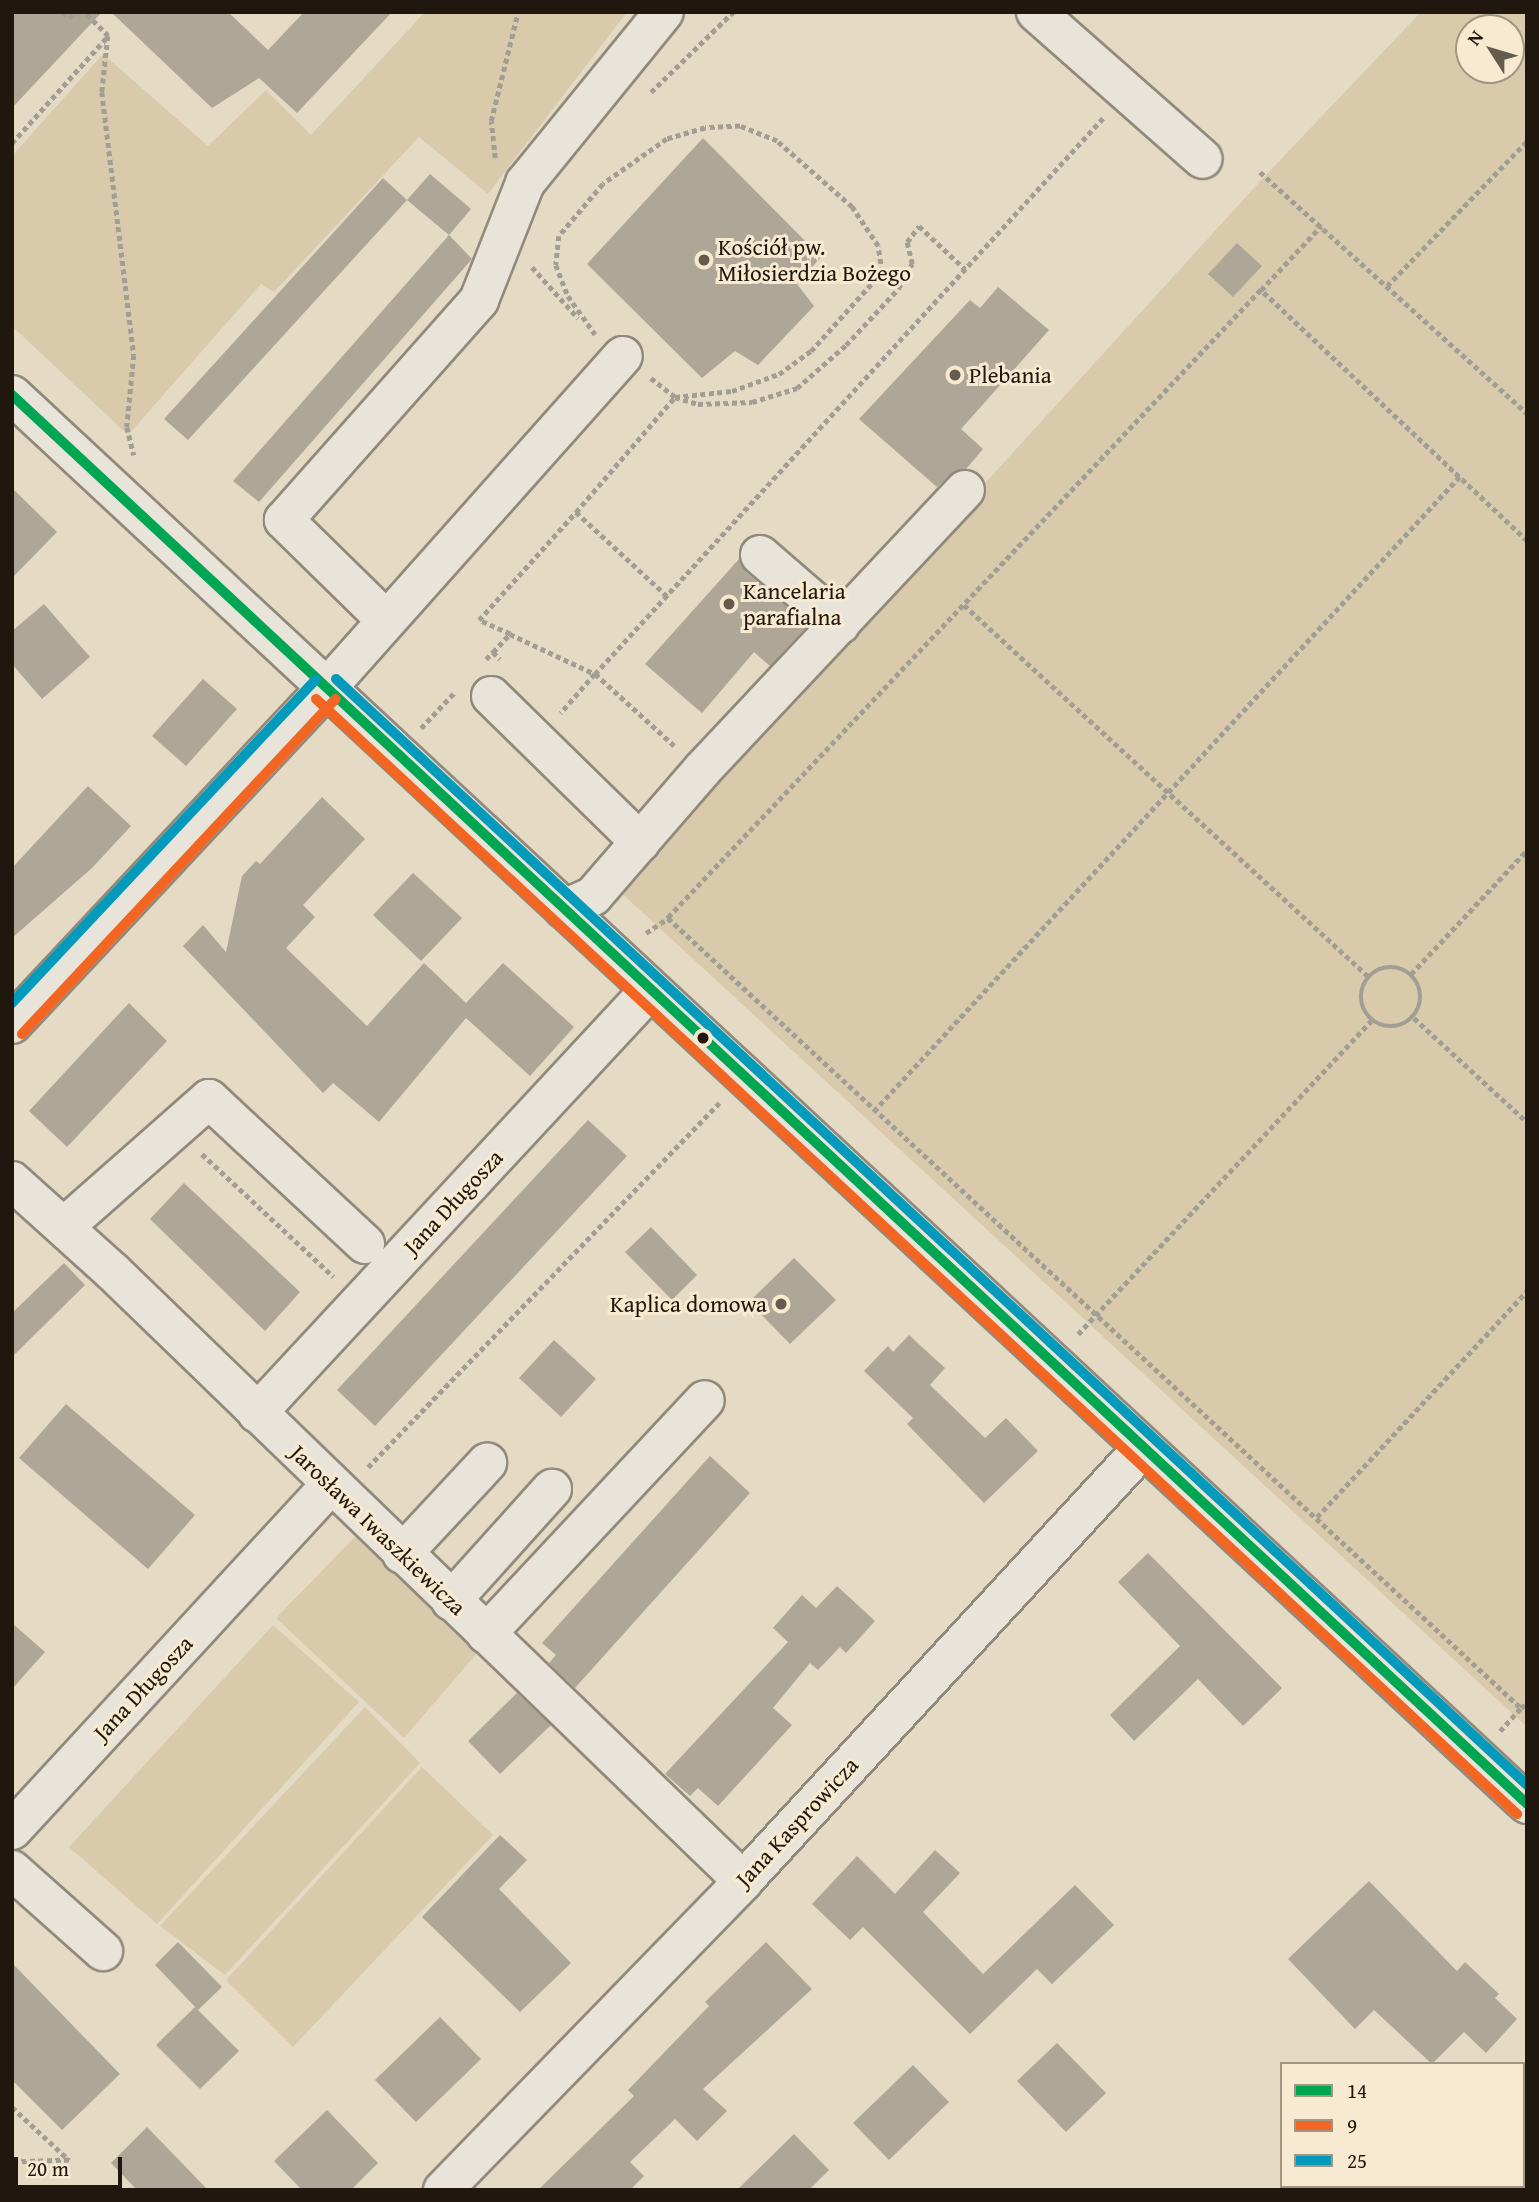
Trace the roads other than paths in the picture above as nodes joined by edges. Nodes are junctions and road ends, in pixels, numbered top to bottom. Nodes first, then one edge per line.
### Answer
1 (664, 12) edge
2 (1036, 12) edge
3 (1203, 159) dead end
4 (623, 356) road end
5 (12, 396) edge
6 (965, 490) dead end
7 (760, 555) dead end
8 (386, 620) junction
9 (840, 624) junction
10 (326, 689) junction
11 (491, 696) dead end
12 (640, 842) junction
13 (564, 909) junction
14 (650, 990) junction
15 (12, 1024) edge
16 (12, 1181) edge
17 (65, 1226) junction
18 (365, 1244) road end
19 (705, 1400) dead end
20 (257, 1413) junction
21 (1143, 1448) junction
22 (487, 1463) dead end
23 (552, 1489) dead end
24 (335, 1490) junction
25 (402, 1554) junction
26 (451, 1601) junction
27 (486, 1634) junction
28 (1523, 1795) edge
29 (12, 1830) edge
30 (12, 1870) edge
31 (743, 1881) junction
32 (103, 1951) dead end
33 (443, 2190) edge

1 - 8 street
2 - 3 street
4 - 8 street
5 - 10 street
6 - 9 street
7 - 9 street
8 - 10 street
9 - 12 street
10 - 13 street
10 - 15 street
11 - 12 street
12 - 13 street
13 - 14 street
14 - 20 street, Jana Długosza
14 - 21 street
16 - 17 street, Jarosława Iwaszkiewicza
17 - 18 street
17 - 20 street, Jarosława Iwaszkiewicza
19 - 27 street
20 - 24 street, Jarosława Iwaszkiewicza
21 - 28 street
21 - 31 street, Jana Kasprowicza
22 - 25 street
23 - 26 street
24 - 25 street, Jarosława Iwaszkiewicza
24 - 29 street, Jana Długosza
25 - 26 street, Jarosława Iwaszkiewicza
26 - 27 street, Jarosława Iwaszkiewicza
27 - 31 street, Jarosława Iwaszkiewicza
30 - 32 street
31 - 33 street, Jana Kasprowicza

